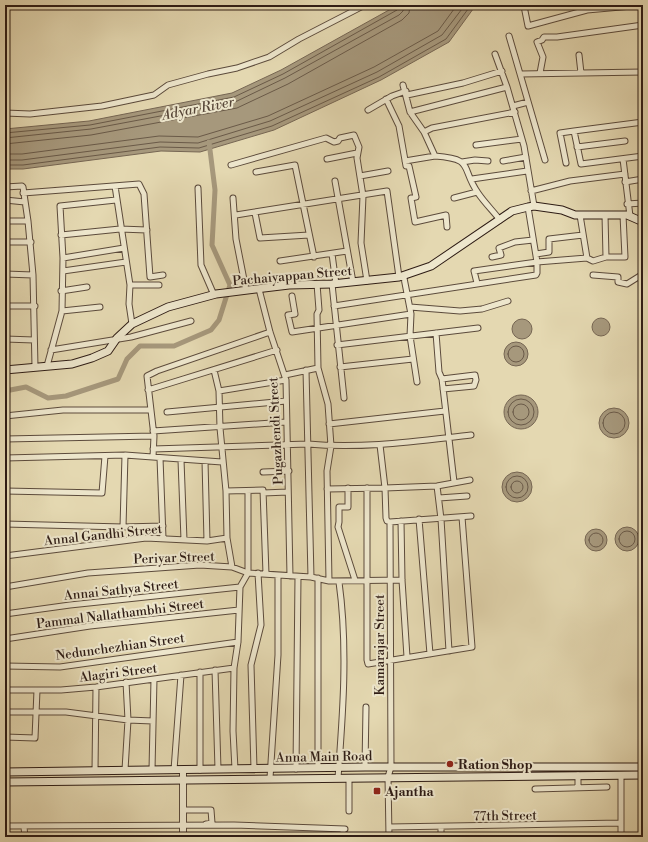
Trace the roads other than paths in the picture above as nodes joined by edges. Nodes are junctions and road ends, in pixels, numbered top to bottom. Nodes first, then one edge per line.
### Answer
1 (365, 5) edge
2 (524, 5) edge
3 (643, 5) edge
4 (643, 25) edge
5 (509, 36) dead end
6 (495, 54) dead end
7 (579, 55) dead end
8 (502, 71) junction
9 (643, 72) edge
10 (540, 73) junction
11 (521, 74) junction
12 (581, 74) junction
13 (403, 84) dead end
14 (507, 87) junction
15 (407, 93) junction
16 (386, 99) junction
17 (528, 102) junction
18 (513, 106) junction
19 (368, 110) dead end
20 (410, 112) junction
21 (515, 112) junction
22 (5, 113) edge
23 (643, 122) edge
24 (574, 131) junction
25 (424, 132) junction
26 (522, 139) junction
27 (625, 141) dead end
28 (476, 145) dead end
29 (577, 147) junction
30 (357, 153) junction
31 (435, 156) junction
32 (643, 156) edge
33 (526, 157) junction
34 (327, 159) dead end
35 (545, 160) dead end
36 (623, 160) junction
37 (404, 161) junction
38 (488, 161) dead end
39 (503, 161) dead end
40 (462, 162) junction
41 (566, 163) dead end
42 (231, 165) dead end
43 (388, 171) dead end
44 (527, 171) junction
45 (256, 172) dead end
46 (624, 174) junction
47 (360, 176) junction
48 (472, 179) junction
49 (643, 179) edge
50 (335, 181) dead end
51 (626, 182) junction
52 (115, 186) junction
53 (5, 187) edge
54 (198, 188) dead end
55 (531, 191) junction
56 (477, 192) junction
57 (24, 193) junction
58 (363, 196) junction
59 (233, 198) dead end
60 (454, 198) dead end
61 (339, 199) junction
62 (5, 200) edge
63 (116, 200) junction
64 (25, 202) junction
65 (643, 203) edge
66 (627, 204) junction
67 (304, 206) junction
68 (531, 206) junction
69 (255, 213) junction
70 (236, 215) junction
71 (580, 215) junction
72 (605, 215) junction
73 (626, 216) junction
74 (500, 220) junction
75 (5, 221) edge
76 (28, 221) junction
77 (643, 222) edge
78 (447, 227) dead end
79 (120, 229) junction
80 (147, 230) junction
81 (61, 235) junction
82 (309, 235) junction
83 (583, 235) junction
84 (533, 240) junction
85 (5, 242) edge
86 (31, 242) junction
87 (124, 248) junction
88 (347, 250) junction
89 (332, 254) junction
90 (536, 254) junction
91 (314, 257) junction
92 (492, 257) dead end
93 (63, 258) junction
94 (587, 258) junction
95 (606, 258) junction
96 (280, 261) dead end
97 (126, 262) junction
98 (537, 262) junction
99 (63, 271) junction
100 (5, 274) edge
101 (643, 274) edge
102 (33, 275) junction
103 (593, 275) dead end
104 (163, 276) dead end
105 (399, 277) junction
106 (367, 281) junction
107 (353, 282) junction
108 (478, 283) junction
109 (317, 284) junction
110 (334, 284) junction
111 (130, 285) junction
112 (160, 285) dead end
113 (87, 287) dead end
114 (259, 289) junction
115 (61, 291) junction
116 (244, 291) junction
117 (215, 294) junction
118 (406, 295) junction
119 (292, 296) dead end
120 (508, 301) dead end
121 (5, 306) edge
122 (35, 306) junction
123 (334, 306) junction
124 (100, 307) dead end
125 (410, 307) junction
126 (62, 311) junction
127 (411, 314) junction
128 (191, 321) dead end
129 (132, 324) junction
130 (335, 324) junction
131 (318, 327) junction
132 (478, 328) dead end
133 (270, 332) junction
134 (436, 333) junction
135 (410, 336) junction
136 (117, 338) junction
137 (5, 339) edge
138 (34, 340) junction
139 (337, 345) junction
140 (51, 350) junction
141 (277, 350) junction
142 (413, 359) junction
143 (47, 366) junction
144 (35, 367) junction
145 (340, 367) junction
146 (318, 368) junction
147 (5, 370) edge
148 (214, 370) junction
149 (306, 370) junction
150 (285, 377) junction
151 (442, 379) junction
152 (417, 382) dead end
153 (443, 388) junction
154 (148, 390) junction
155 (219, 391) junction
156 (344, 398) dead end
157 (286, 401) junction
158 (219, 406) junction
159 (151, 410) junction
160 (446, 411) junction
161 (168, 412) dead end
162 (5, 416) edge
163 (286, 422) junction
164 (329, 424) junction
165 (220, 428) junction
166 (153, 433) junction
167 (471, 435) dead end
168 (449, 437) junction
169 (5, 439) edge
170 (308, 444) junction
171 (286, 446) junction
172 (331, 446) junction
173 (380, 446) junction
174 (223, 447) junction
175 (153, 449) junction
176 (126, 455) junction
177 (105, 456) junction
178 (153, 457) junction
179 (5, 458) edge
180 (160, 458) junction
181 (182, 460) junction
182 (205, 462) junction
183 (222, 462) junction
184 (289, 471) junction
185 (263, 472) dead end
186 (470, 480) dead end
187 (454, 482) junction
188 (437, 486) junction
189 (348, 488) junction
190 (367, 488) junction
191 (385, 488) junction
192 (327, 489) junction
193 (5, 491) edge
194 (226, 491) junction
195 (248, 491) junction
196 (288, 492) junction
197 (263, 493) junction
198 (467, 496) dead end
199 (439, 498) junction
200 (462, 516) junction
201 (471, 516) dead end
202 (419, 519) junction
203 (441, 519) junction
204 (401, 521) junction
205 (390, 522) junction
206 (5, 524) edge
207 (163, 526) junction
208 (123, 528) junction
209 (163, 538) junction
210 (227, 538) junction
211 (184, 540) junction
212 (207, 541) junction
213 (5, 556) edge
214 (232, 567) junction
215 (248, 573) junction
216 (258, 573) junction
217 (266, 574) junction
218 (278, 575) junction
219 (290, 576) junction
220 (298, 577) junction
221 (311, 577) junction
222 (318, 578) junction
223 (355, 580) junction
224 (366, 580) junction
225 (390, 580) junction
226 (402, 580) junction
227 (329, 582) junction
228 (339, 582) junction
229 (5, 586) edge
230 (240, 587) junction
231 (239, 610) junction
232 (5, 614) edge
233 (5, 639) edge
234 (238, 642) junction
235 (449, 651) junction
236 (430, 654) junction
237 (406, 657) junction
238 (389, 660) junction
239 (5, 666) edge
240 (234, 668) junction
241 (215, 670) junction
242 (200, 672) junction
243 (181, 675) junction
244 (154, 679) junction
245 (126, 682) junction
246 (96, 687) junction
247 (5, 690) edge
248 (36, 690) junction
249 (366, 707) dead end
250 (5, 712) edge
251 (36, 712) junction
252 (96, 716) junction
253 (128, 720) junction
254 (153, 721) junction
255 (5, 737) edge
256 (364, 767) junction
257 (391, 767) junction
258 (643, 767) edge
259 (318, 768) junction
260 (338, 768) junction
261 (235, 769) junction
262 (254, 769) junction
263 (271, 769) junction
264 (296, 769) junction
265 (125, 770) junction
266 (152, 770) junction
267 (174, 770) junction
268 (183, 770) junction
269 (200, 770) junction
270 (218, 770) junction
271 (95, 771) junction
272 (5, 772) edge
273 (578, 775) junction
274 (621, 775) junction
275 (643, 775) edge
276 (388, 777) junction
277 (270, 778) junction
278 (338, 778) junction
279 (349, 778) junction
280 (183, 779) junction
281 (5, 782) edge
282 (607, 787) dead end
283 (578, 788) junction
284 (535, 789) dead end
285 (183, 810) junction
286 (349, 811) dead end
287 (621, 823) junction
288 (183, 824) junction
289 (5, 826) edge
290 (24, 827) junction
291 (388, 827) junction
292 (441, 827) junction
293 (25, 837) edge
294 (184, 837) edge
295 (343, 837) edge
296 (389, 837) edge
297 (441, 837) edge
298 (621, 837) edge

1 - 22 street
2 - 3 street
4 - 10 street
5 - 11 street
6 - 8 street
7 - 12 street
8 - 14 street
8 - 15 street
9 - 12 street
10 - 11 street
10 - 12 street
11 - 17 street
13 - 15 street
14 - 18 street
14 - 20 street
15 - 16 street
15 - 20 street
16 - 19 street
16 - 37 street
17 - 18 street
17 - 35 street
18 - 21 street
20 - 25 street
21 - 25 street
21 - 26 street
23 - 24 street
24 - 29 street
24 - 41 street
25 - 31 street
26 - 28 street
26 - 33 street
27 - 29 street
29 - 36 street
30 - 34 street
30 - 42 street
30 - 47 street
31 - 37 street
31 - 40 street
32 - 36 street
33 - 39 street
33 - 44 street
36 - 46 street
37 - 78 street
38 - 40 street
40 - 48 street
43 - 47 street
44 - 48 street
44 - 55 street
45 - 67 street
46 - 51 street
46 - 55 street
47 - 58 street
48 - 56 street
49 - 51 street
50 - 61 street
51 - 66 street
52 - 57 street
52 - 63 street
52 - 80 street
53 - 57 street
54 - 117 street
55 - 68 street
56 - 60 street
56 - 74 street
57 - 64 street
58 - 61 street
58 - 105 street
58 - 106 street
59 - 70 street
61 - 67 street
61 - 88 street
62 - 64 street
63 - 79 street
63 - 81 street
64 - 76 street
65 - 66 street
66 - 73 street
67 - 69 street
67 - 82 street
68 - 71 main road, Pachaiyappan Street
68 - 74 main road, Pachaiyappan Street
68 - 84 street
69 - 70 street
69 - 82 street
70 - 116 street
71 - 72 main road, Pachaiyappan Street
71 - 83 street
72 - 73 main road, Pachaiyappan Street
72 - 95 street
73 - 77 main road
73 - 95 street
74 - 105 main road, Pachaiyappan Street
75 - 76 street
76 - 86 street
79 - 80 street
79 - 81 street
79 - 87 street
80 - 104 street
81 - 93 street
82 - 91 street
83 - 90 street
83 - 94 street
84 - 90 street
84 - 92 street
85 - 86 street
86 - 102 street
87 - 93 street
87 - 97 street
88 - 89 street
88 - 107 street
89 - 91 street
89 - 110 street
90 - 98 street
91 - 96 street
93 - 99 street
94 - 95 street
94 - 98 street
97 - 99 street
97 - 111 street
98 - 108 street
98 - 108 street
99 - 115 street
100 - 102 street
101 - 103 street
102 - 122 street
105 - 106 main road, Pachaiyappan Street
105 - 118 street
106 - 107 main road, Pachaiyappan Street
107 - 110 main road, Pachaiyappan Street
108 - 118 street
109 - 110 main road, Pachaiyappan Street
109 - 114 main road, Pachaiyappan Street
109 - 131 street
110 - 123 street
111 - 112 street
111 - 129 street
113 - 115 street
114 - 116 main road, Pachaiyappan Street
114 - 133 street, Pugazhendi Street
115 - 126 street
116 - 117 main road, Pachaiyappan Street
117 - 129 main road, Pachaiyappan Street
118 - 123 street
118 - 125 street
119 - 131 street
120 - 125 street
121 - 122 street
122 - 138 street
123 - 130 street
124 - 126 street
125 - 127 street
126 - 140 street
127 - 130 street
127 - 135 street
128 - 136 street
129 - 136 main road, Pachaiyappan Street
130 - 131 street
130 - 139 street
131 - 146 street
132 - 134 street
133 - 141 street, Pugazhendi Street
133 - 154 street
134 - 135 street
134 - 151 street
135 - 139 street
135 - 142 street
136 - 140 street
136 - 143 main road, Pachaiyappan Street
137 - 138 street
138 - 144 street
139 - 145 street
140 - 143 street
141 - 148 street
141 - 150 street, Pugazhendi Street
142 - 145 street
142 - 152 street
143 - 144 main road, Pachaiyappan Street
144 - 147 main road, Pachaiyappan Street
145 - 156 street
146 - 149 street
146 - 164 street
148 - 154 street
148 - 155 street
149 - 150 street
149 - 170 street
150 - 155 street
150 - 157 street, Pugazhendi Street
151 - 153 street
151 - 153 street
153 - 160 street
154 - 159 street
155 - 158 street
157 - 158 street
157 - 163 street, Pugazhendi Street
158 - 161 street
158 - 165 street
159 - 162 street
159 - 166 street
160 - 164 street
160 - 168 street
163 - 165 street
163 - 171 street, Pugazhendi Street
164 - 172 street
165 - 166 street
165 - 174 street
166 - 169 street
166 - 175 street
167 - 168 street
168 - 173 street
168 - 187 street
170 - 171 street
170 - 172 street
170 - 221 street
171 - 174 street
171 - 184 street, Pugazhendi Street
172 - 173 street
172 - 192 street
173 - 191 street, Kamarajar Street
174 - 175 street
174 - 183 street
175 - 178 street
176 - 177 street
176 - 178 street
176 - 208 street
177 - 179 street
177 - 193 street
178 - 180 street
180 - 181 street
180 - 207 street
181 - 182 street
181 - 211 street
182 - 183 street
182 - 212 street
183 - 194 street
184 - 185 street
184 - 196 street, Pugazhendi Street
186 - 187 street
187 - 188 street
188 - 191 street
188 - 199 street
189 - 190 street
189 - 192 street
189 - 223 street
190 - 191 street
190 - 224 street
191 - 205 street, Kamarajar Street
192 - 227 street
194 - 195 street
194 - 210 street
195 - 197 street
195 - 215 street
196 - 197 street
196 - 219 street, Pugazhendi Street
197 - 217 street
198 - 199 street
199 - 203 street
200 - 201 street
200 - 203 street
200 - 235 street
202 - 203 street
202 - 204 street
202 - 236 street
203 - 235 street
204 - 205 street
204 - 226 street
205 - 225 street, Kamarajar Street
206 - 208 street
207 - 208 street
207 - 209 street
209 - 211 street, Annal Gandhi Street
209 - 213 street, Annal Gandhi Street
210 - 212 street, Annal Gandhi Street
210 - 214 street
211 - 212 street, Annal Gandhi Street
214 - 215 street, Periyar Street
214 - 229 street, Periyar Street
215 - 216 street, Periyar Street
215 - 230 street
216 - 217 street, Periyar Street
216 - 262 street
217 - 218 street, Periyar Street
218 - 219 street, Periyar Street
218 - 263 street
219 - 220 street, Periyar Street
220 - 221 street, Periyar Street
220 - 264 street
221 - 222 street, Periyar Street
222 - 227 street, Periyar Street
222 - 259 street
223 - 224 street, Periyar Street
223 - 228 street, Periyar Street
224 - 225 street, Periyar Street
224 - 238 street
225 - 226 street, Periyar Street
225 - 238 street, Kamarajar Street
226 - 237 street
227 - 228 street, Periyar Street
228 - 260 street
230 - 231 street
230 - 232 street, Annai Sathya Street
231 - 233 street, Pammal Nallathambhi Street
231 - 234 street
234 - 239 street, Nedunchezhian Street
234 - 240 street
235 - 236 street
236 - 237 street
237 - 238 street
238 - 257 street, Kamarajar Street
240 - 241 street, Alagiri Street
240 - 261 street
241 - 242 street, Alagiri Street
241 - 270 street
242 - 243 street, Alagiri Street
242 - 269 street
243 - 244 street, Alagiri Street
243 - 267 street
244 - 245 street, Alagiri Street
244 - 254 street
245 - 246 street, Alagiri Street
245 - 253 street
246 - 248 street, Alagiri Street
246 - 252 street
247 - 248 street, Alagiri Street
248 - 251 street
249 - 256 street
250 - 251 street
251 - 252 street
251 - 255 street
252 - 253 street
252 - 271 street
253 - 254 street
253 - 265 street
254 - 266 street
256 - 257 main road, Anna Main Road
256 - 260 main road, Anna Main Road
257 - 258 main road, Anna Main Road
257 - 276 street, Kamarajar Street
259 - 260 main road, Anna Main Road
259 - 264 main road, Anna Main Road
260 - 278 street
261 - 262 main road, Anna Main Road
261 - 270 main road, Anna Main Road
262 - 263 main road, Anna Main Road
263 - 264 main road, Anna Main Road
263 - 277 street
265 - 266 main road, Anna Main Road
265 - 271 main road, Anna Main Road
266 - 267 main road, Anna Main Road
267 - 268 main road, Anna Main Road
268 - 269 main road, Anna Main Road
268 - 280 street
269 - 270 main road, Anna Main Road
271 - 272 main road, Anna Main Road
273 - 274 main road, Anna Main Road
273 - 276 main road, Anna Main Road
273 - 283 street
274 - 275 main road, Anna Main Road
274 - 287 street
276 - 279 main road, Anna Main Road
276 - 291 street, Kamarajar Street
277 - 278 main road, Anna Main Road
277 - 280 main road, Anna Main Road
278 - 279 main road, Anna Main Road
279 - 286 street
280 - 281 main road, Anna Main Road
280 - 285 street
282 - 283 street
283 - 284 street
285 - 288 street
285 - 288 street
287 - 292 street, 77th Street
287 - 298 street
288 - 290 street
288 - 294 street
288 - 295 street
289 - 290 street
290 - 293 street
291 - 292 street, 77th Street
291 - 296 street, Kamarajar Street
292 - 297 street

